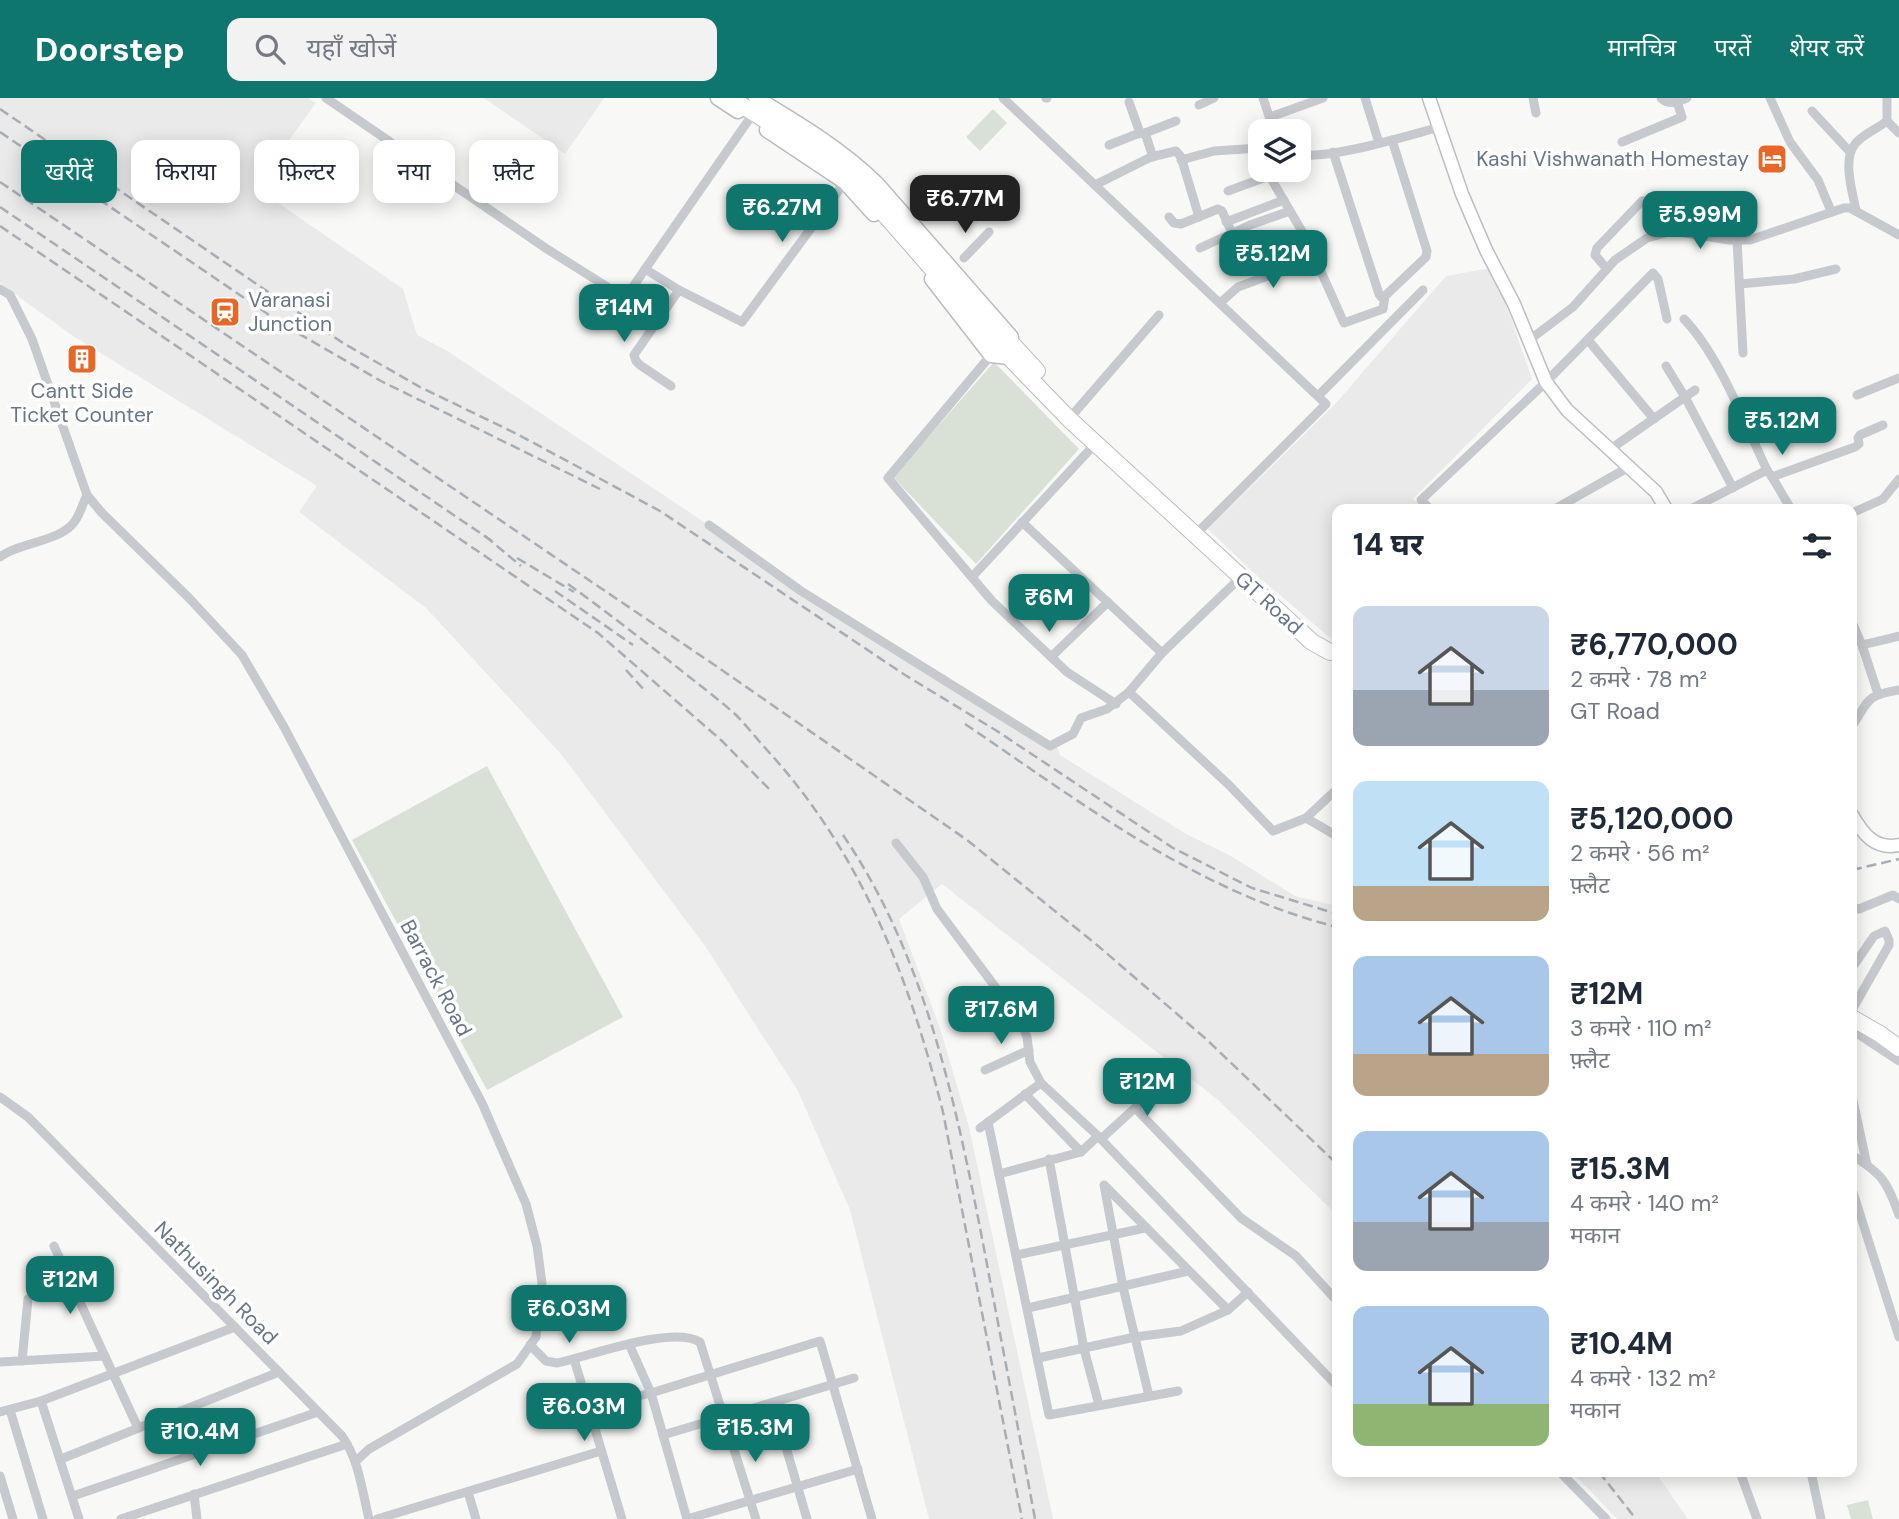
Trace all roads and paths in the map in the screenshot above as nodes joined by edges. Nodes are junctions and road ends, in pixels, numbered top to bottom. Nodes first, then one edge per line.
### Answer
1 (326, 98) edge
2 (718, 98) edge
3 (730, 98) edge
4 (749, 98) edge
5 (756, 98) edge
6 (1003, 98) edge
7 (1140, 98) edge
8 (1213, 98) edge
9 (1262, 98) edge
10 (1323, 98) edge
11 (1365, 98) edge
12 (1429, 98) edge
13 (1533, 98) edge
14 (1661, 98) edge
15 (1770, 98) edge
16 (1887, 98) edge
17 (1129, 100) edge
18 (1682, 100) edge
19 (1300, 102) edge
20 (1199, 105) dead end
21 (1812, 111) dead end
22 (1536, 113) dead end
23 (1270, 117) joint
24 (750, 118) junction
25 (1176, 121) dead end
26 (1887, 121) junction
27 (1440, 127) junction
28 (1143, 133) junction
29 (1899, 133) edge
30 (1392, 140) junction
31 (1622, 142) dead end
32 (1378, 143) junction
33 (1109, 145) dead end
34 (1248, 150) edge
35 (1333, 152) junction
36 (1850, 152) junction
37 (1311, 155) edge
38 (1153, 157) junction
39 (1181, 160) junction
40 (1248, 182) edge
41 (1273, 182) edge
42 (845, 183) junction
43 (1095, 185) junction
44 (1228, 191) dead end
45 (1284, 200) junction
46 (1290, 211) junction
47 (1830, 211) junction
48 (1856, 211) junction
49 (1199, 217) junction
50 (1169, 218) dead end
51 (1226, 222) junction
52 (1673, 231) junction
53 (989, 232) dead end
54 (1232, 233) junction
55 (1899, 234) edge
56 (1737, 240) junction
57 (1200, 248) dead end
58 (964, 258) dead end
59 (1316, 258) junction
60 (645, 269) junction
61 (1607, 269) junction
62 (1836, 270) dead end
63 (1740, 284) junction
64 (0, 289) edge
65 (679, 290) junction
66 (1423, 290) dead end
67 (1385, 296) junction
68 (1220, 303) junction
69 (1159, 315) dead end
70 (1667, 318) dead end
71 (1684, 319) dead end
72 (1588, 340) junction
73 (1528, 341) junction
74 (998, 346) junction
75 (1744, 353) dead end
76 (1013, 354) junction
77 (1666, 366) dead end
78 (1899, 378) edge
79 (1546, 382) junction
80 (671, 386) dead end
81 (1695, 390) dead end
82 (1857, 395) dead end
83 (1318, 396) junction
84 (1685, 397) junction
85 (1072, 415) junction
86 (1654, 419) junction
87 (1883, 425) dead end
88 (1096, 443) junction
89 (1609, 450) junction
90 (1629, 467) junction
91 (1769, 473) junction
92 (1899, 480) edge
93 (1733, 488) junction
94 (87, 495) junction
95 (1425, 504) edge
96 (1564, 504) edge
97 (1663, 504) edge
98 (1701, 504) edge
99 (1788, 504) edge
100 (1857, 511) edge
101 (1022, 522) junction
102 (709, 525) dead end
103 (1201, 529) junction
104 (0, 557) edge
105 (972, 577) junction
106 (1241, 577) junction
107 (1108, 602) junction
108 (1857, 634) edge
109 (1899, 636) edge
110 (1862, 645) junction
111 (1162, 653) junction
112 (1332, 653) edge
113 (1332, 654) edge
114 (1051, 657) junction
115 (1899, 690) edge
116 (1129, 692) junction
117 (1878, 694) junction
118 (1116, 704) junction
119 (1857, 718) edge
120 (1332, 794) edge
121 (1306, 818) junction
122 (1332, 833) edge
123 (1857, 835) edge
124 (897, 842) dead end
125 (1899, 845) edge
126 (1899, 899) edge
127 (1857, 909) edge
128 (1857, 961) edge
129 (1857, 1001) edge
130 (1857, 1021) edge
131 (1857, 1033) edge
132 (1899, 1048) edge
133 (1029, 1050) junction
134 (1899, 1060) edge
135 (985, 1070) dead end
136 (1172, 1074) dead end
137 (1041, 1083) junction
138 (1025, 1094) junction
139 (0, 1097) edge
140 (1135, 1108) junction
141 (1857, 1120) edge
142 (988, 1122) junction
143 (979, 1128) dead end
144 (1099, 1138) junction
145 (1082, 1152) junction
146 (1857, 1158) edge
147 (1049, 1160) junction
148 (1867, 1165) junction
149 (999, 1174) junction
150 (1857, 1205) edge
151 (1899, 1215) edge
152 (1145, 1228) junction
153 (1112, 1236) junction
154 (54, 1246) dead end
155 (1066, 1246) junction
156 (1016, 1255) junction
157 (1188, 1271) junction
158 (1123, 1287) junction
159 (1248, 1292) junction
160 (1332, 1296) edge
161 (1074, 1297) junction
162 (28, 1299) dead end
163 (1028, 1308) junction
164 (1228, 1310) junction
165 (234, 1327) junction
166 (1135, 1337) junction
167 (1899, 1337) edge
168 (629, 1344) junction
169 (530, 1345) junction
170 (1084, 1349) junction
171 (105, 1356) junction
172 (1038, 1358) junction
173 (574, 1359) junction
174 (22, 1361) junction
175 (0, 1362) edge
176 (279, 1372) junction
177 (113, 1374) junction
178 (709, 1375) junction
179 (854, 1378) dead end
180 (1332, 1381) edge
181 (833, 1386) junction
182 (1178, 1391) dead end
183 (651, 1393) junction
184 (1149, 1396) junction
185 (41, 1401) junction
186 (773, 1403) junction
187 (1099, 1405) junction
188 (589, 1408) junction
189 (5, 1411) edge
190 (318, 1412) junction
191 (726, 1418) junction
192 (138, 1429) junction
193 (663, 1435) junction
194 (347, 1444) junction
195 (601, 1451) junction
196 (61, 1459) junction
197 (356, 1461) junction
198 (858, 1469) junction
199 (0, 1476) edge
200 (1565, 1477) edge
201 (1742, 1477) edge
202 (1812, 1477) edge
203 (797, 1486) junction
204 (468, 1492) junction
205 (194, 1494) junction
206 (73, 1496) junction
207 (750, 1500) junction
208 (13, 1519) edge
209 (43, 1519) edge
210 (79, 1519) edge
211 (121, 1519) edge
212 (197, 1519) edge
213 (369, 1519) edge
214 (377, 1519) edge
215 (476, 1519) edge
216 (622, 1519) edge
217 (687, 1519) edge
218 (756, 1519) edge
219 (807, 1519) edge
220 (872, 1519) edge
221 (1606, 1519) edge
222 (1757, 1519) edge
223 (1821, 1519) edge

1 - 60 street
2 - 24 main road
3 - 74 highway
4 - 74 highway
5 - 76 main road, GT Road
6 - 43 street
7 - 17 street
8 - 20 street
9 - 23 street
10 - 19 street
11 - 32 street
12 - 27 street
13 - 22 street
14 - 18 street
15 - 47 street
16 - 26 street
17 - 28 street
18 - 31 street
19 - 23 street
21 - 36 street
24 - 42 main road
24 - 60 street
25 - 28 street
26 - 29 street
26 - 36 street
27 - 30 street
27 - 73 street
28 - 33 street
28 - 38 street
30 - 32 street
30 - 67 street
32 - 35 street
34 - 39 street
35 - 37 street
35 - 67 street
36 - 48 street
38 - 39 street
38 - 43 street
39 - 49 street
40 - 44 street
41 - 45 street
42 - 65 street
42 - 74 main road
43 - 68 street
45 - 46 street
45 - 51 street
46 - 54 street
46 - 59 street
47 - 48 street
47 - 56 street
48 - 55 street
49 - 50 street
49 - 51 street
51 - 54 street
52 - 56 street
52 - 61 street
52 - 61 street
53 - 58 street
54 - 57 street
56 - 63 street
59 - 67 street
59 - 68 street
60 - 65 street
61 - 73 street
62 - 63 street
63 - 75 street
64 - 94 street
65 - 80 street
66 - 83 street
68 - 83 street
69 - 85 street
70 - 72 street
71 - 91 street
72 - 79 street
72 - 86 street
73 - 79 street
74 - 76 highway
74 - 105 street
76 - 85 highway, GT Road
77 - 84 street
78 - 82 street
79 - 89 street
79 - 95 street
81 - 84 street
83 - 103 street
84 - 86 street
84 - 93 street
85 - 88 highway, GT Road
85 - 103 highway, GT Road
86 - 89 street
87 - 91 street
88 - 101 street
88 - 106 highway, GT Road
89 - 90 street
90 - 96 street
90 - 97 street
91 - 93 street
91 - 99 street
92 - 100 street
93 - 98 street
94 - 104 street
94 - 169 street, Barrack Road
101 - 105 street
101 - 107 street
102 - 118 street
103 - 112 highway, GT Road
105 - 114 street
106 - 111 street
106 - 113 highway, GT Road
107 - 111 street
107 - 114 street
108 - 110 street
109 - 110 street
110 - 117 street
111 - 116 street
114 - 118 street
115 - 117 street
116 - 118 street
116 - 121 street
117 - 119 street
120 - 121 street
121 - 122 street
123 - 125 street
124 - 133 street
126 - 127 street
128 - 129 street
130 - 132 highway
131 - 134 street
133 - 135 street
133 - 137 street
136 - 140 street
137 - 138 street
137 - 144 street
138 - 142 street
138 - 145 street
139 - 165 street, Nathusingh Road
140 - 144 street
140 - 160 street
141 - 148 street
142 - 143 street
142 - 149 street
144 - 145 street
144 - 159 street
145 - 147 street
146 - 148 street
147 - 149 street
147 - 155 street
148 - 151 street
149 - 156 street
150 - 167 street
152 - 153 street
152 - 153 street
152 - 157 street
153 - 155 street
153 - 158 street
154 - 171 street
155 - 156 street
155 - 161 street
156 - 163 street
157 - 158 street
157 - 164 street
158 - 161 street
158 - 166 street
159 - 164 street
159 - 180 street
161 - 163 street
161 - 170 street
162 - 174 street
163 - 172 street
164 - 166 street
165 - 176 street, Nathusingh Road
165 - 177 street
166 - 170 street
166 - 184 street
168 - 173 street
168 - 178 street
168 - 183 street
169 - 173 street
169 - 197 street, Barrack Road
170 - 172 street
170 - 187 street
171 - 174 street
171 - 177 street
172 - 187 street
173 - 188 street
174 - 175 street
176 - 190 street, Nathusingh Road
176 - 192 street
177 - 185 street
177 - 192 street
178 - 181 street
178 - 183 street
178 - 191 street
179 - 181 street
181 - 186 street
181 - 198 street
182 - 184 street
183 - 188 street
183 - 193 street
184 - 187 street
185 - 189 street
185 - 196 street
186 - 191 street
186 - 203 street
188 - 195 street
189 - 209 street
190 - 194 street, Nathusingh Road
190 - 206 street
191 - 193 street
191 - 207 street
192 - 196 street
193 - 217 street
194 - 197 street, Nathusingh Road
194 - 205 street
195 - 204 street
195 - 216 street
196 - 206 street
197 - 213 street, Nathusingh Road
198 - 203 street
198 - 220 street
199 - 208 street
200 - 221 street
201 - 222 street
202 - 223 street
203 - 207 street
203 - 219 street
204 - 214 street
204 - 215 street
205 - 211 street
205 - 212 street
206 - 210 street
207 - 217 street
207 - 218 street

